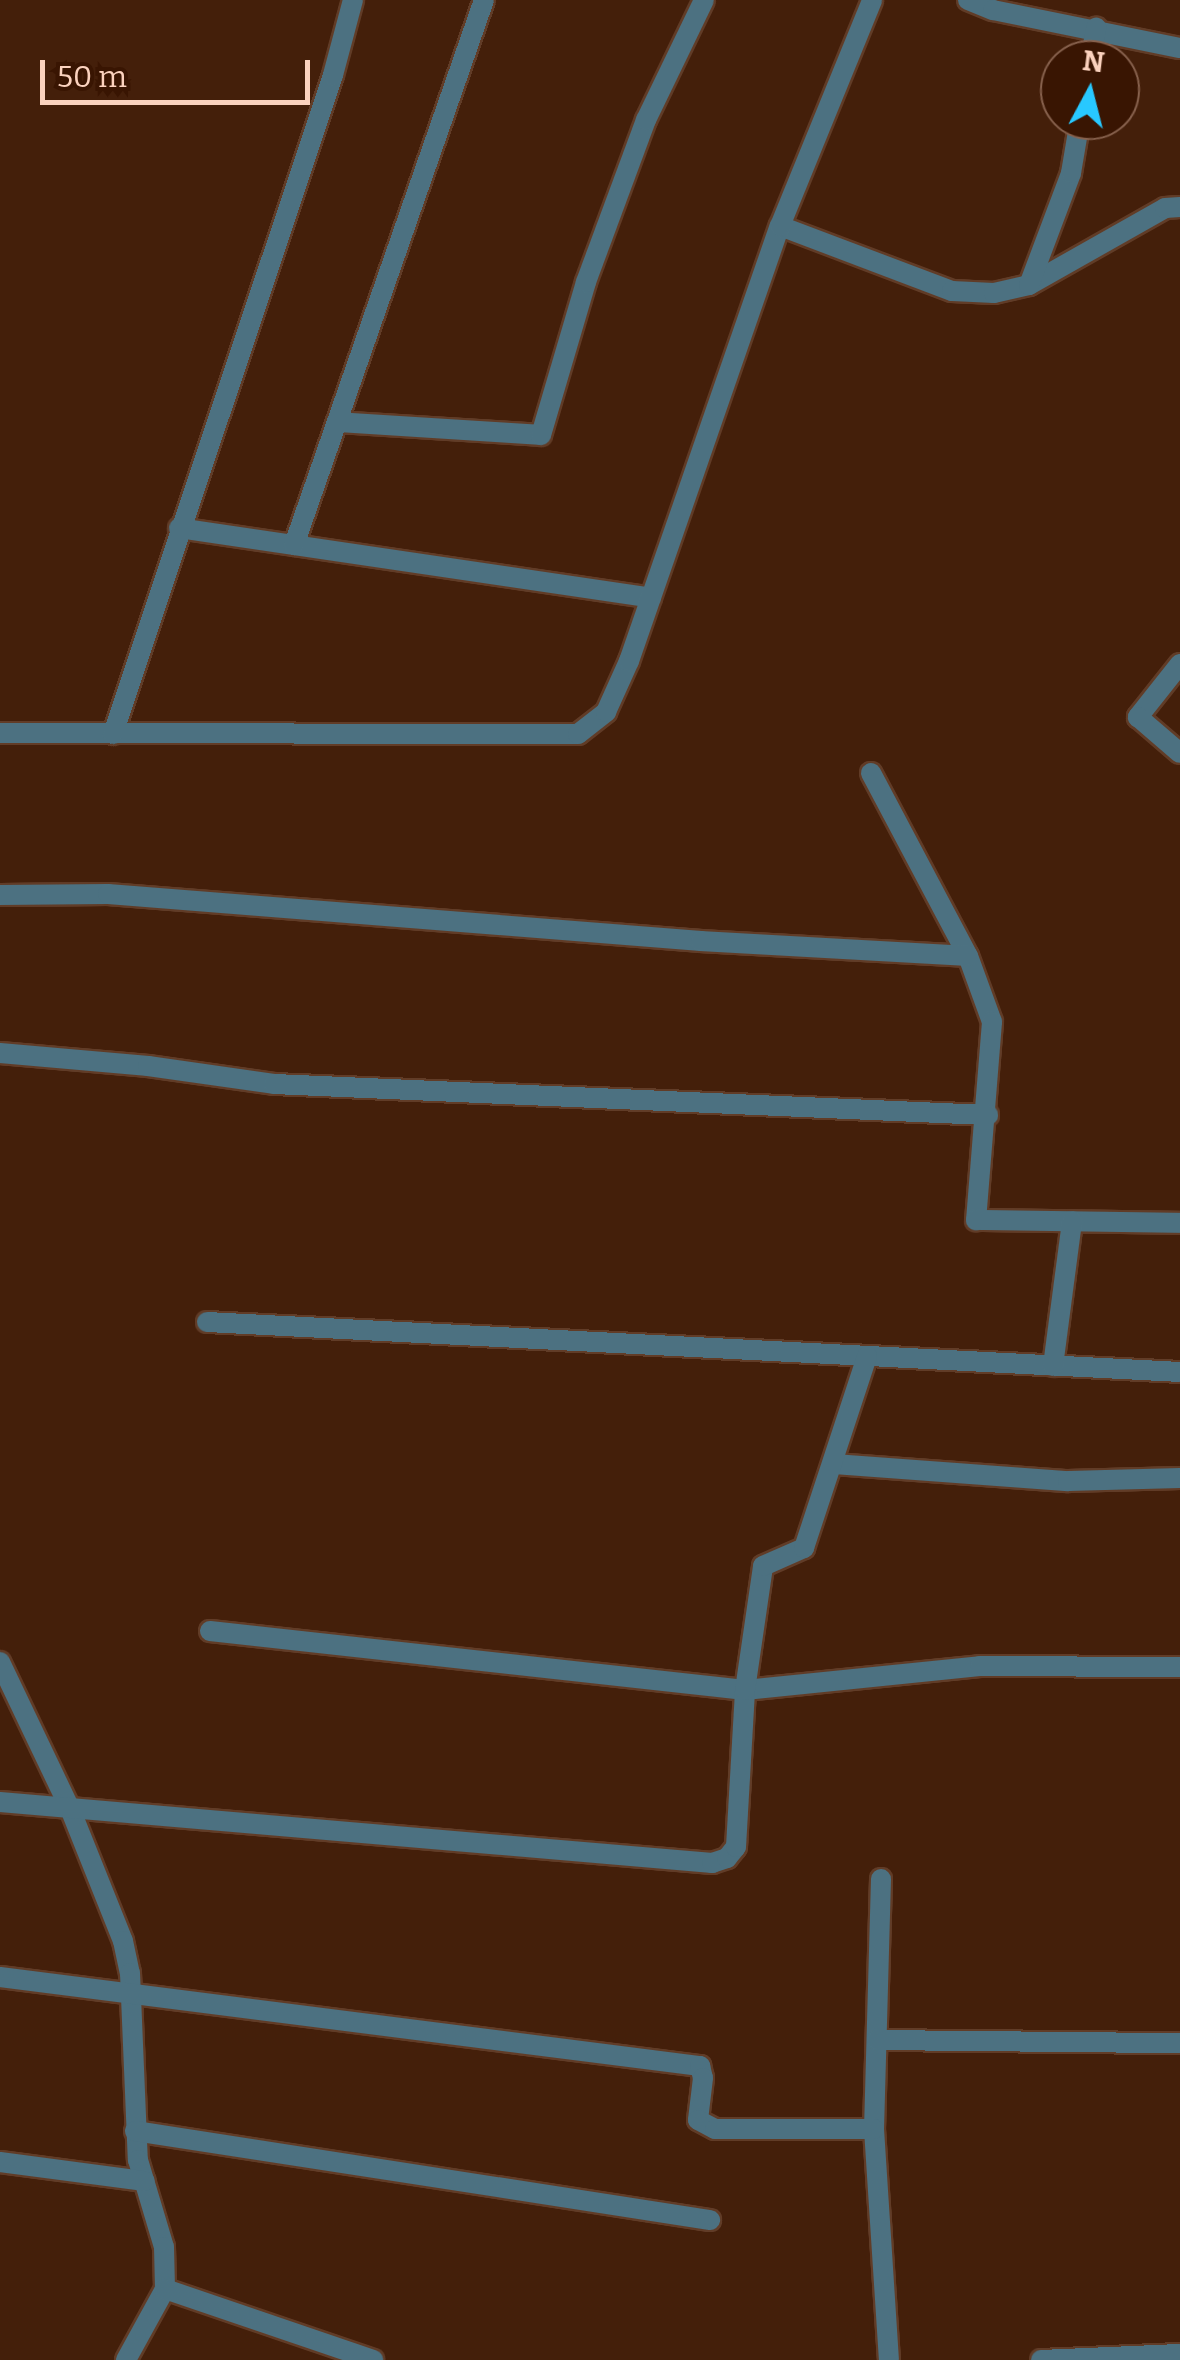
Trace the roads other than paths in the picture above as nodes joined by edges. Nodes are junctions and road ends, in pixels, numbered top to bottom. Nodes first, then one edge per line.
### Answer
1 (353, 0) edge
2 (484, 0) edge
3 (704, 0) edge
4 (872, 0) edge
5 (968, 0) edge
6 (1096, 28) junction
7 (1094, 40) edge
8 (1180, 48) edge
9 (1076, 140) edge
10 (1180, 207) edge
11 (780, 226) junction
12 (1029, 284) junction
13 (338, 422) junction
14 (179, 528) junction
15 (294, 545) junction
16 (651, 598) junction
17 (1180, 664) edge
18 (0, 734) edge
19 (113, 734) junction
20 (1180, 754) edge
21 (872, 773) dead end
22 (0, 895) edge
23 (968, 956) junction
24 (0, 1052) edge
25 (988, 1115) junction
26 (1072, 1221) junction
27 (1180, 1223) edge
28 (207, 1322) dead end
29 (867, 1356) junction
30 (1053, 1366) junction
31 (1180, 1372) edge
32 (834, 1464) junction
33 (1180, 1478) edge
34 (210, 1631) dead end
35 (0, 1662) edge
36 (1180, 1667) edge
37 (745, 1690) junction
38 (0, 1802) edge
39 (71, 1811) junction
40 (881, 1879) dead end
41 (0, 1977) edge
42 (133, 1991) junction
43 (876, 2040) junction
44 (1180, 2043) edge
45 (874, 2128) junction
46 (135, 2131) junction
47 (0, 2162) edge
48 (144, 2181) junction
49 (710, 2220) dead end
50 (165, 2289) junction
51 (336, 2354) edge
52 (1180, 2354) edge
53 (126, 2360) edge
54 (372, 2360) edge
55 (889, 2360) edge
56 (1041, 2360) edge

1 - 14 street
2 - 13 street
3 - 13 street
4 - 11 street
5 - 6 street
6 - 7 street
6 - 8 street
9 - 12 street
10 - 12 street
11 - 12 street
11 - 16 street
13 - 15 street
14 - 15 street
14 - 19 street
15 - 16 street
16 - 19 street
17 - 20 street
18 - 19 street
21 - 23 street
22 - 23 street
23 - 25 street
24 - 25 street
25 - 26 street
26 - 27 street
26 - 30 street
28 - 29 street
29 - 30 street
29 - 32 street
30 - 31 street
32 - 33 street
32 - 37 street
34 - 37 street
35 - 39 street
36 - 37 street
37 - 39 street
38 - 39 street
39 - 42 street
40 - 43 street
41 - 42 street
42 - 45 street
42 - 46 street
43 - 44 street
43 - 45 street
45 - 55 street
46 - 48 street
46 - 49 street
47 - 48 street
48 - 50 street
50 - 51 street
50 - 53 street
51 - 54 street
52 - 56 street

